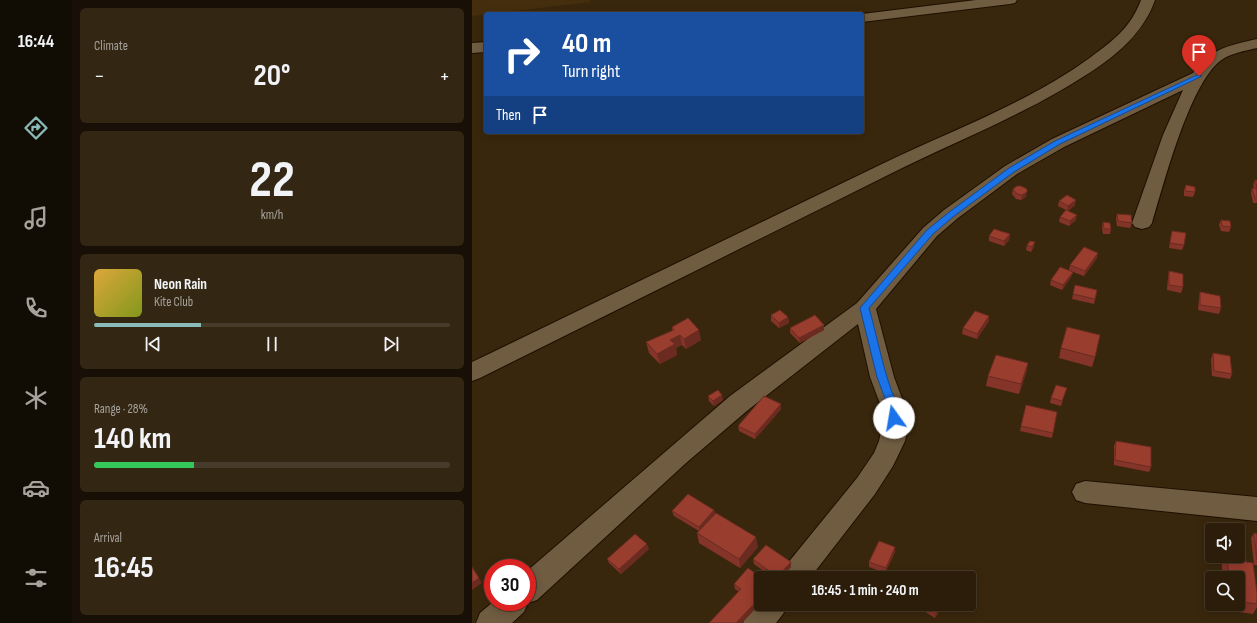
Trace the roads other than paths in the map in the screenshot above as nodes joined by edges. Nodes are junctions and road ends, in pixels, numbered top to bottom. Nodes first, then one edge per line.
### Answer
1 (1010, 0) edge
2 (1148, 0) edge
3 (864, 18) edge
4 (1257, 43) edge
5 (484, 47) edge
6 (472, 48) edge
7 (1199, 76) junction
8 (1142, 223) dead end
9 (865, 308) junction
10 (472, 372) edge
11 (1085, 492) dead end
12 (1257, 508) edge
13 (799, 571) edge
14 (536, 582) edge
15 (504, 611) edge
16 (767, 611) edge
17 (491, 623) edge
18 (758, 623) edge

1 - 3 street
2 - 10 street
4 - 7 street
5 - 6 street
7 - 8 street
7 - 9 street
9 - 13 street
9 - 14 street
11 - 12 street
15 - 17 street
16 - 18 street

